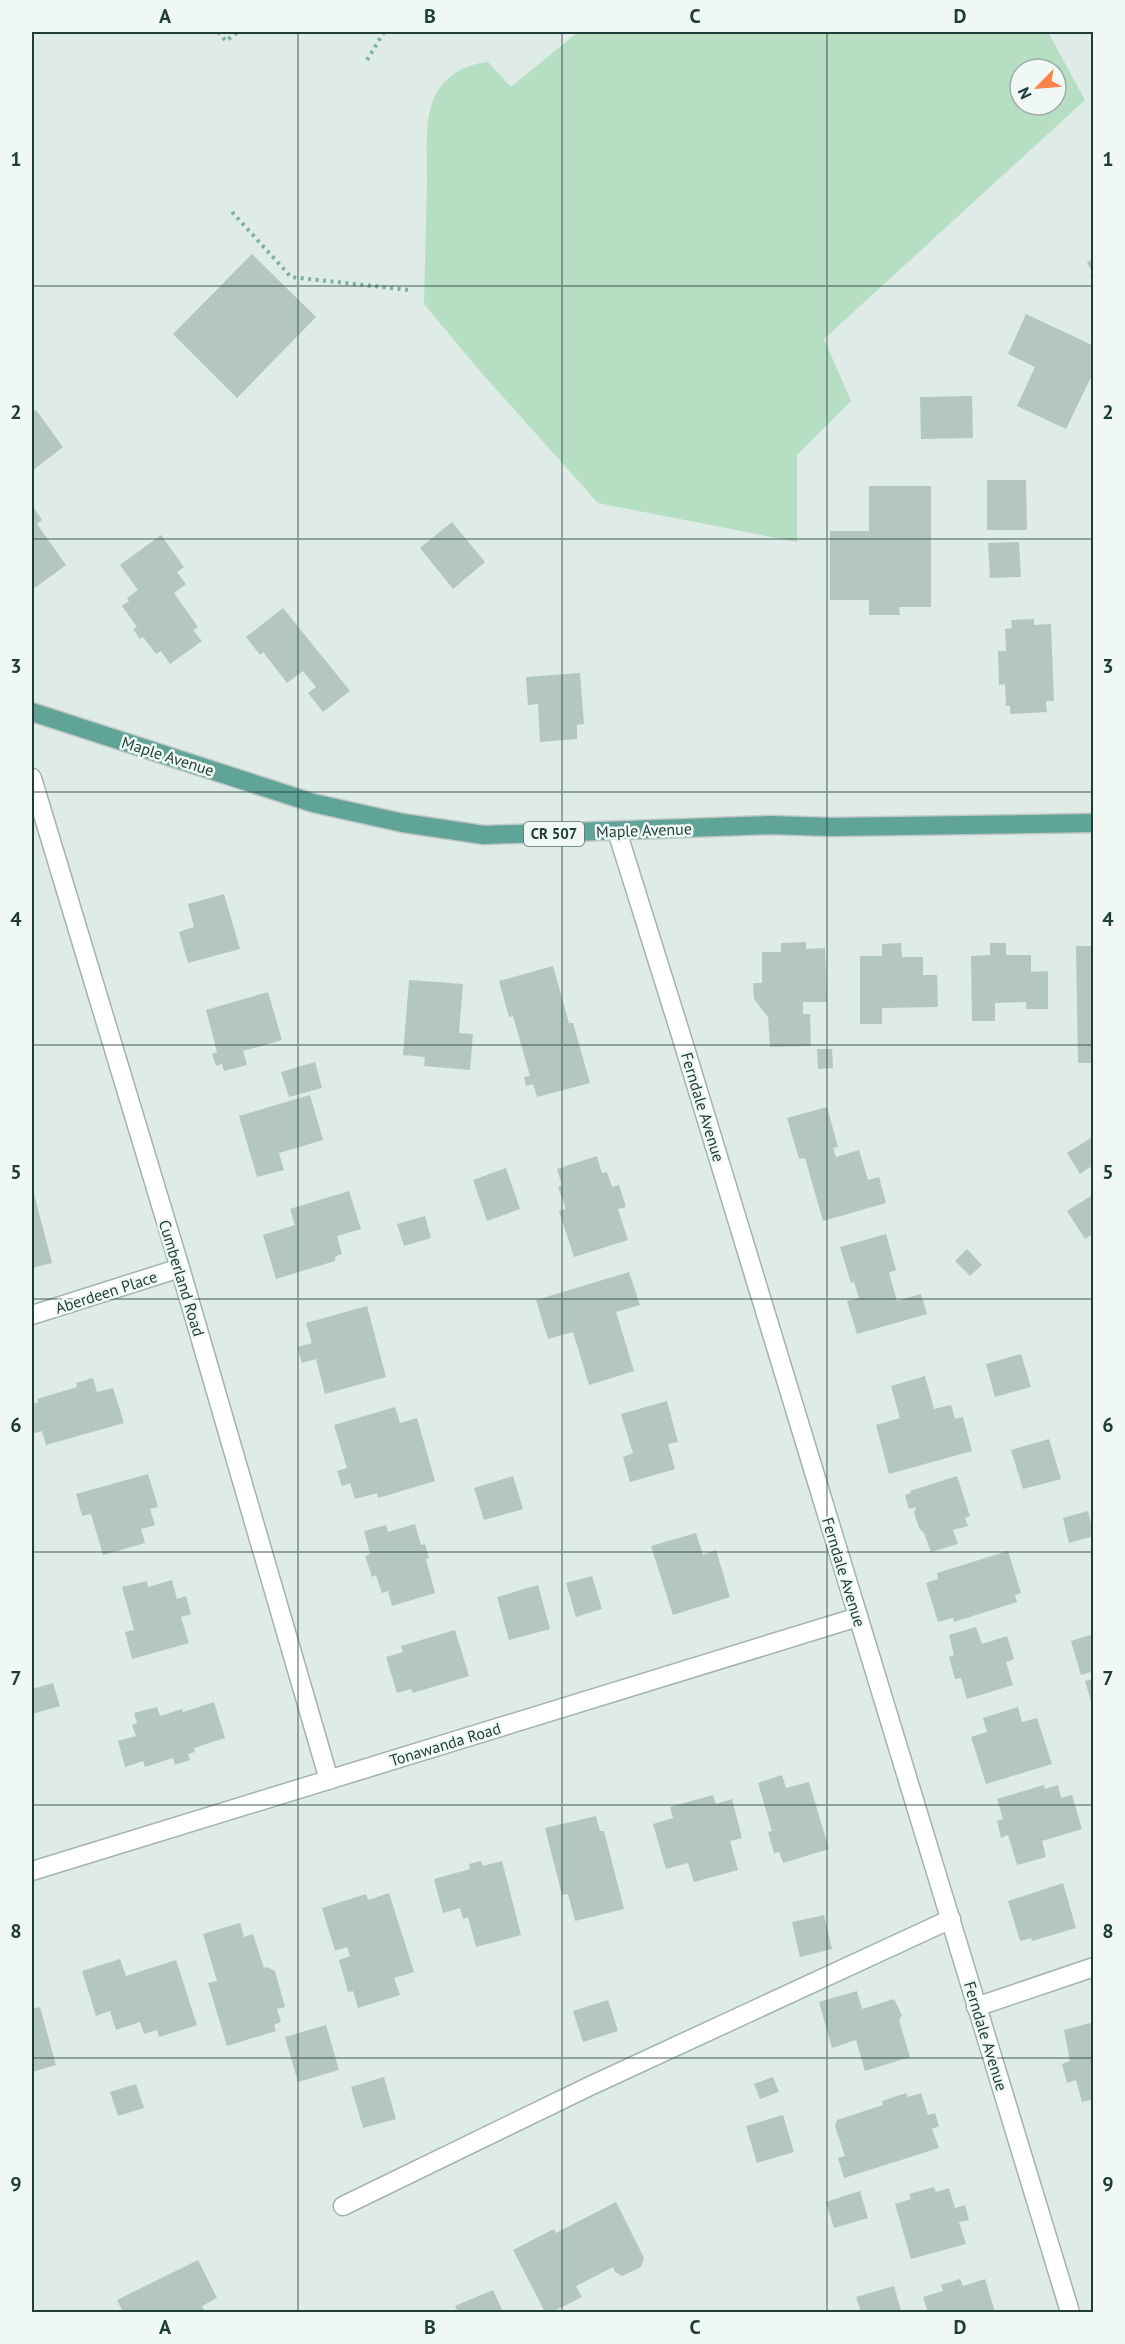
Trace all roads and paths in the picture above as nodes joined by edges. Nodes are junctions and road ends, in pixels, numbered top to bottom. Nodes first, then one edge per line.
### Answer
1 (218, 32) edge
2 (238, 32) edge
3 (384, 32) edge
4 (367, 60) dead end
5 (232, 212) dead end
6 (409, 290) dead end
7 (32, 712) edge
8 (32, 778) edge
9 (1094, 823) edge
10 (617, 831) junction
11 (180, 1268) junction
12 (32, 1315) edge
13 (858, 1617) junction
14 (329, 1780) junction
15 (32, 1871) edge
16 (951, 1919) junction
17 (1094, 1967) edge
18 (976, 2007) junction
19 (342, 2206) dead end
20 (1070, 2313) edge

1 - 2 path
3 - 4 path
5 - 6 path
7 - 10 main road, Maple Avenue / CR 507
8 - 11 street, Cumberland Road
9 - 10 main road, Maple Avenue / CR 507
10 - 13 street, Ferndale Avenue
11 - 12 street, Aberdeen Place
11 - 14 street, Cumberland Road
13 - 14 street, Tonawanda Road
13 - 16 street, Ferndale Avenue
14 - 15 street, Tonawanda Road
16 - 18 street, Ferndale Avenue
16 - 19 street
17 - 18 street
18 - 20 street, Ferndale Avenue

